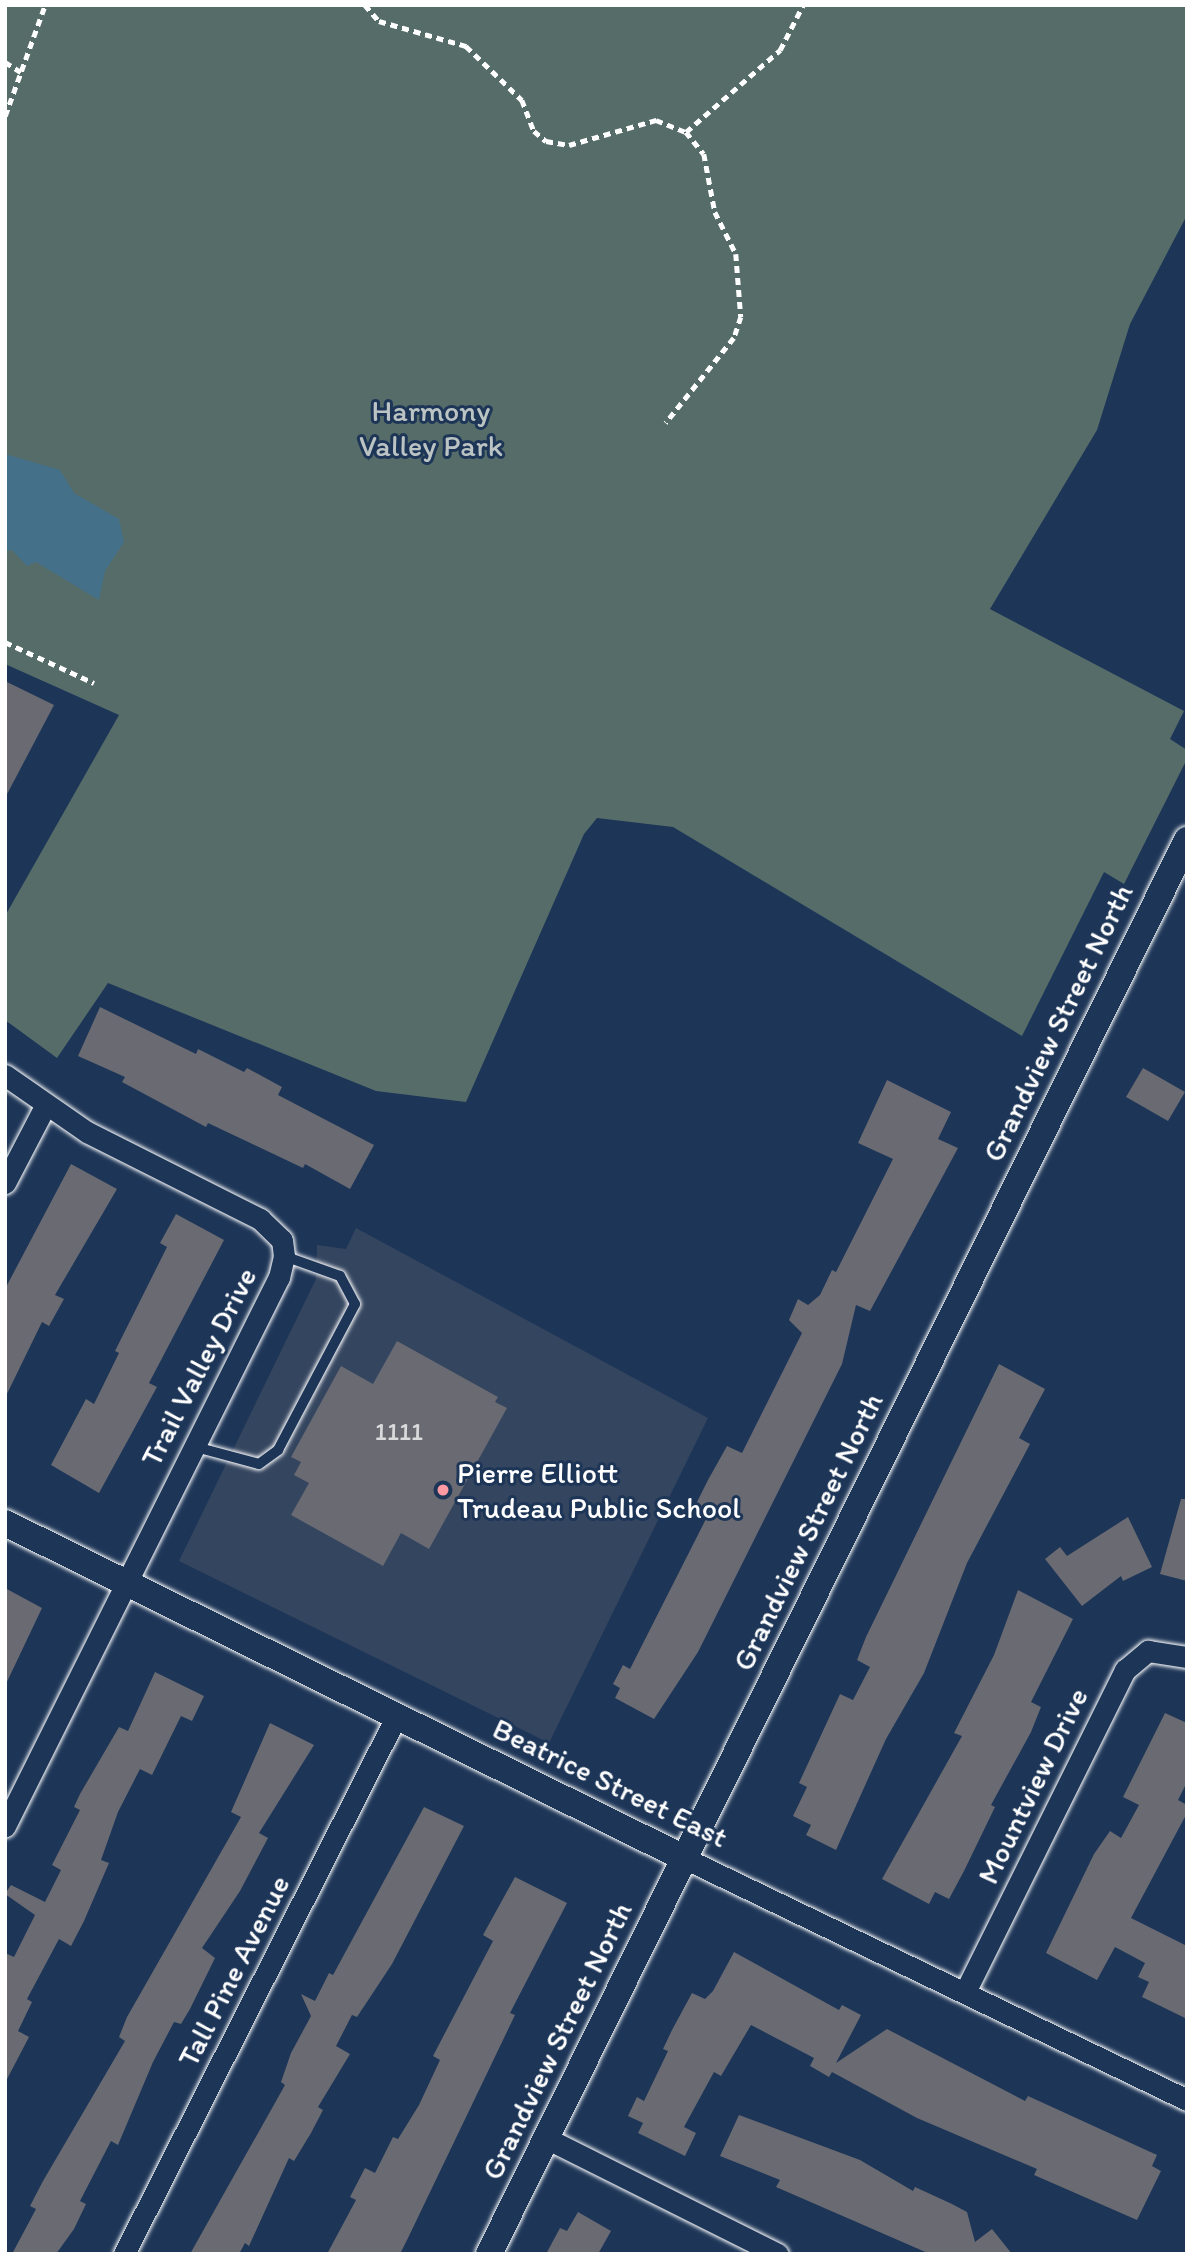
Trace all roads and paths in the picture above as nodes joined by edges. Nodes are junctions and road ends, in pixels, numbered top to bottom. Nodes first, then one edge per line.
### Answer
1 (45, 5) edge
2 (365, 5) edge
3 (803, 5) edge
4 (5, 62) edge
5 (22, 72) junction
6 (5, 116) edge
7 (685, 132) junction
8 (666, 423) dead end
9 (5, 642) edge
10 (94, 683) dead end
11 (1187, 840) edge
12 (5, 1075) edge
13 (45, 1106) junction
14 (5, 1183) edge
15 (284, 1256) junction
16 (192, 1446) junction
17 (5, 1523) edge
18 (124, 1582) junction
19 (1187, 1657) edge
20 (397, 1715) junction
21 (5, 1826) edge
22 (684, 1857) junction
23 (965, 1992) junction
24 (1187, 2100) edge
25 (546, 2138) junction
26 (124, 2254) edge
27 (489, 2254) edge
28 (778, 2254) edge

1 - 5 path
2 - 7 path
3 - 7 path
4 - 5 path
5 - 6 path
7 - 8 path
9 - 10 path
11 - 22 street, Grandview Street North
12 - 13 street, Trail Valley Drive
13 - 14 street
13 - 15 street, Trail Valley Drive
15 - 16 street, Trail Valley Drive
15 - 16 lane
16 - 18 street, Trail Valley Drive
17 - 18 street, Beatrice Street East
18 - 20 street, Beatrice Street East
18 - 21 street, Trail Valley Drive
19 - 23 street, Mountview Drive
20 - 22 street, Beatrice Street East
20 - 26 street, Tall Pine Avenue
22 - 23 street, Beatrice Street East
22 - 25 street, Grandview Street North
23 - 24 street, Beatrice Street East
25 - 27 street, Grandview Street North
25 - 28 street

